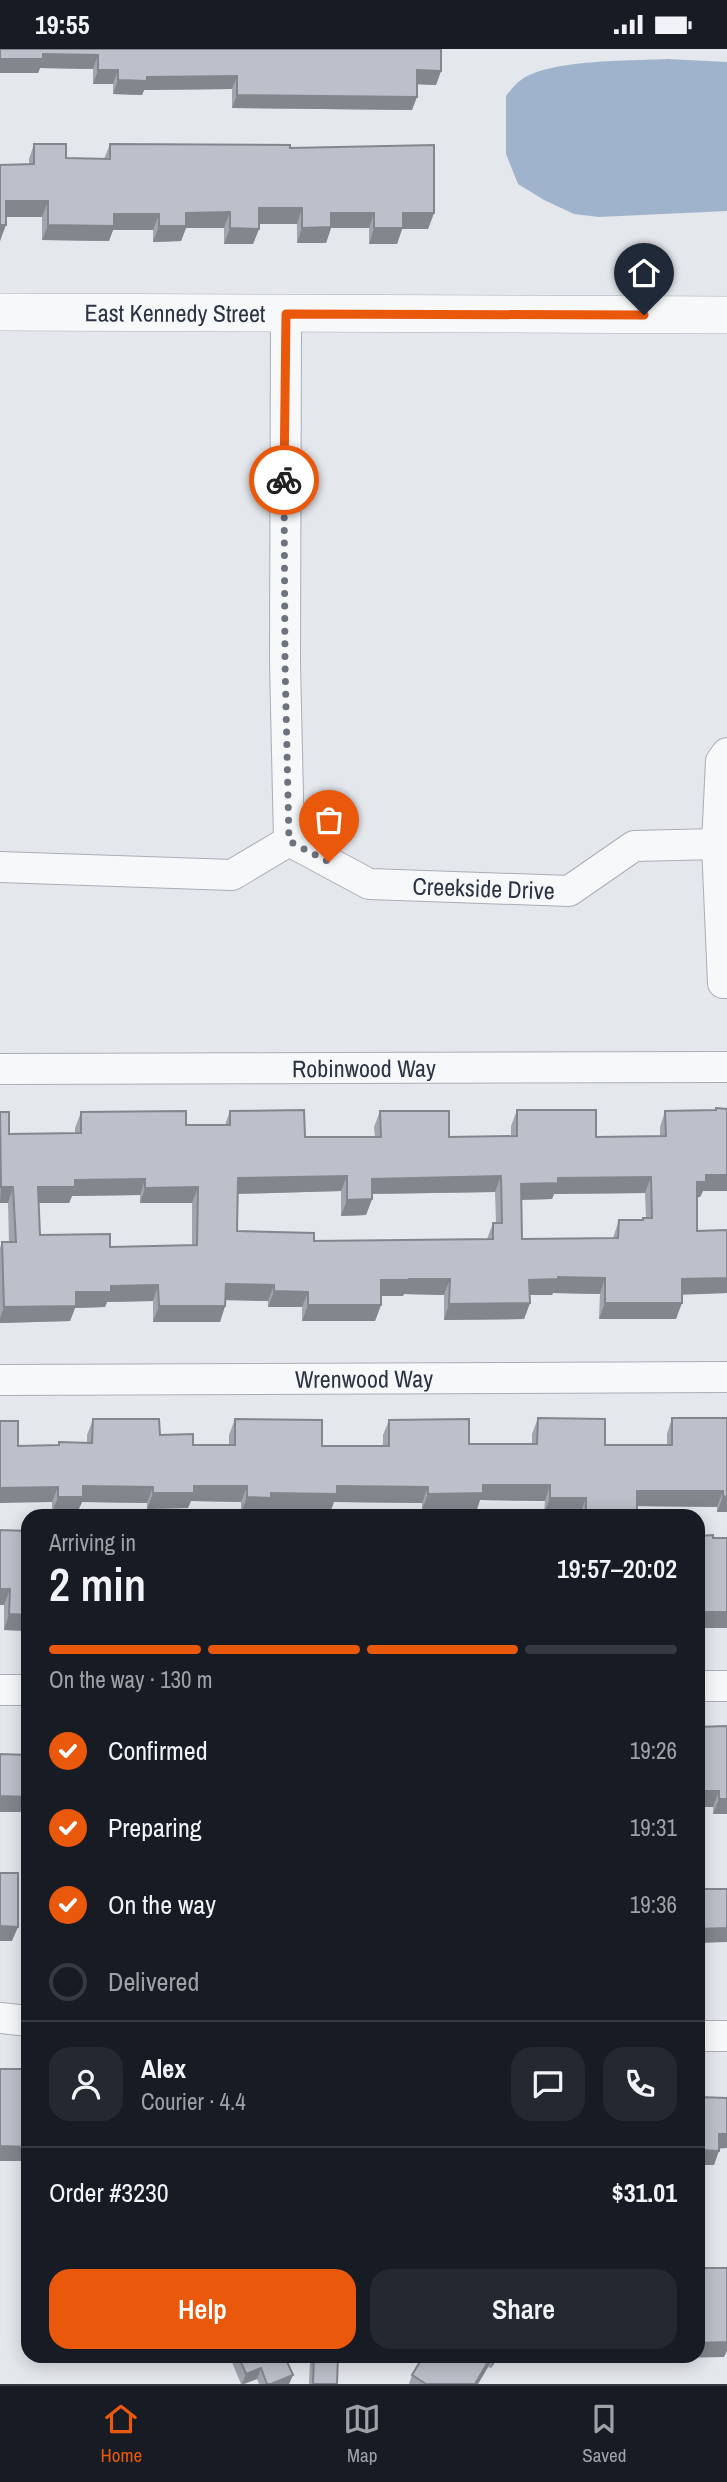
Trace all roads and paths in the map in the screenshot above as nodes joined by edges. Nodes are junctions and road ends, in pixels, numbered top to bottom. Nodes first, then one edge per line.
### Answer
1 (0, 312) edge
2 (286, 314) junction
3 (727, 315) edge
4 (727, 753) edge
5 (289, 841) junction
6 (717, 845) junction
7 (0, 866) edge
8 (727, 983) edge
9 (727, 1067) edge
10 (0, 1069) edge
11 (727, 1377) edge
12 (0, 1380) edge
13 (705, 1686) edge
14 (727, 1686) edge
15 (0, 1690) edge
16 (21, 1690) edge
17 (0, 2018) edge
18 (21, 2020) edge
19 (727, 2035) edge
20 (705, 2036) edge

1 - 2 street, East Kennedy Street
2 - 3 street, East Kennedy Street
2 - 5 street
4 - 6 street
5 - 6 street, Creekside Drive
5 - 7 street
6 - 8 street
9 - 10 street, Robinwood Way
11 - 12 street, Wrenwood Way
13 - 14 street
15 - 16 street
17 - 18 street
19 - 20 street

